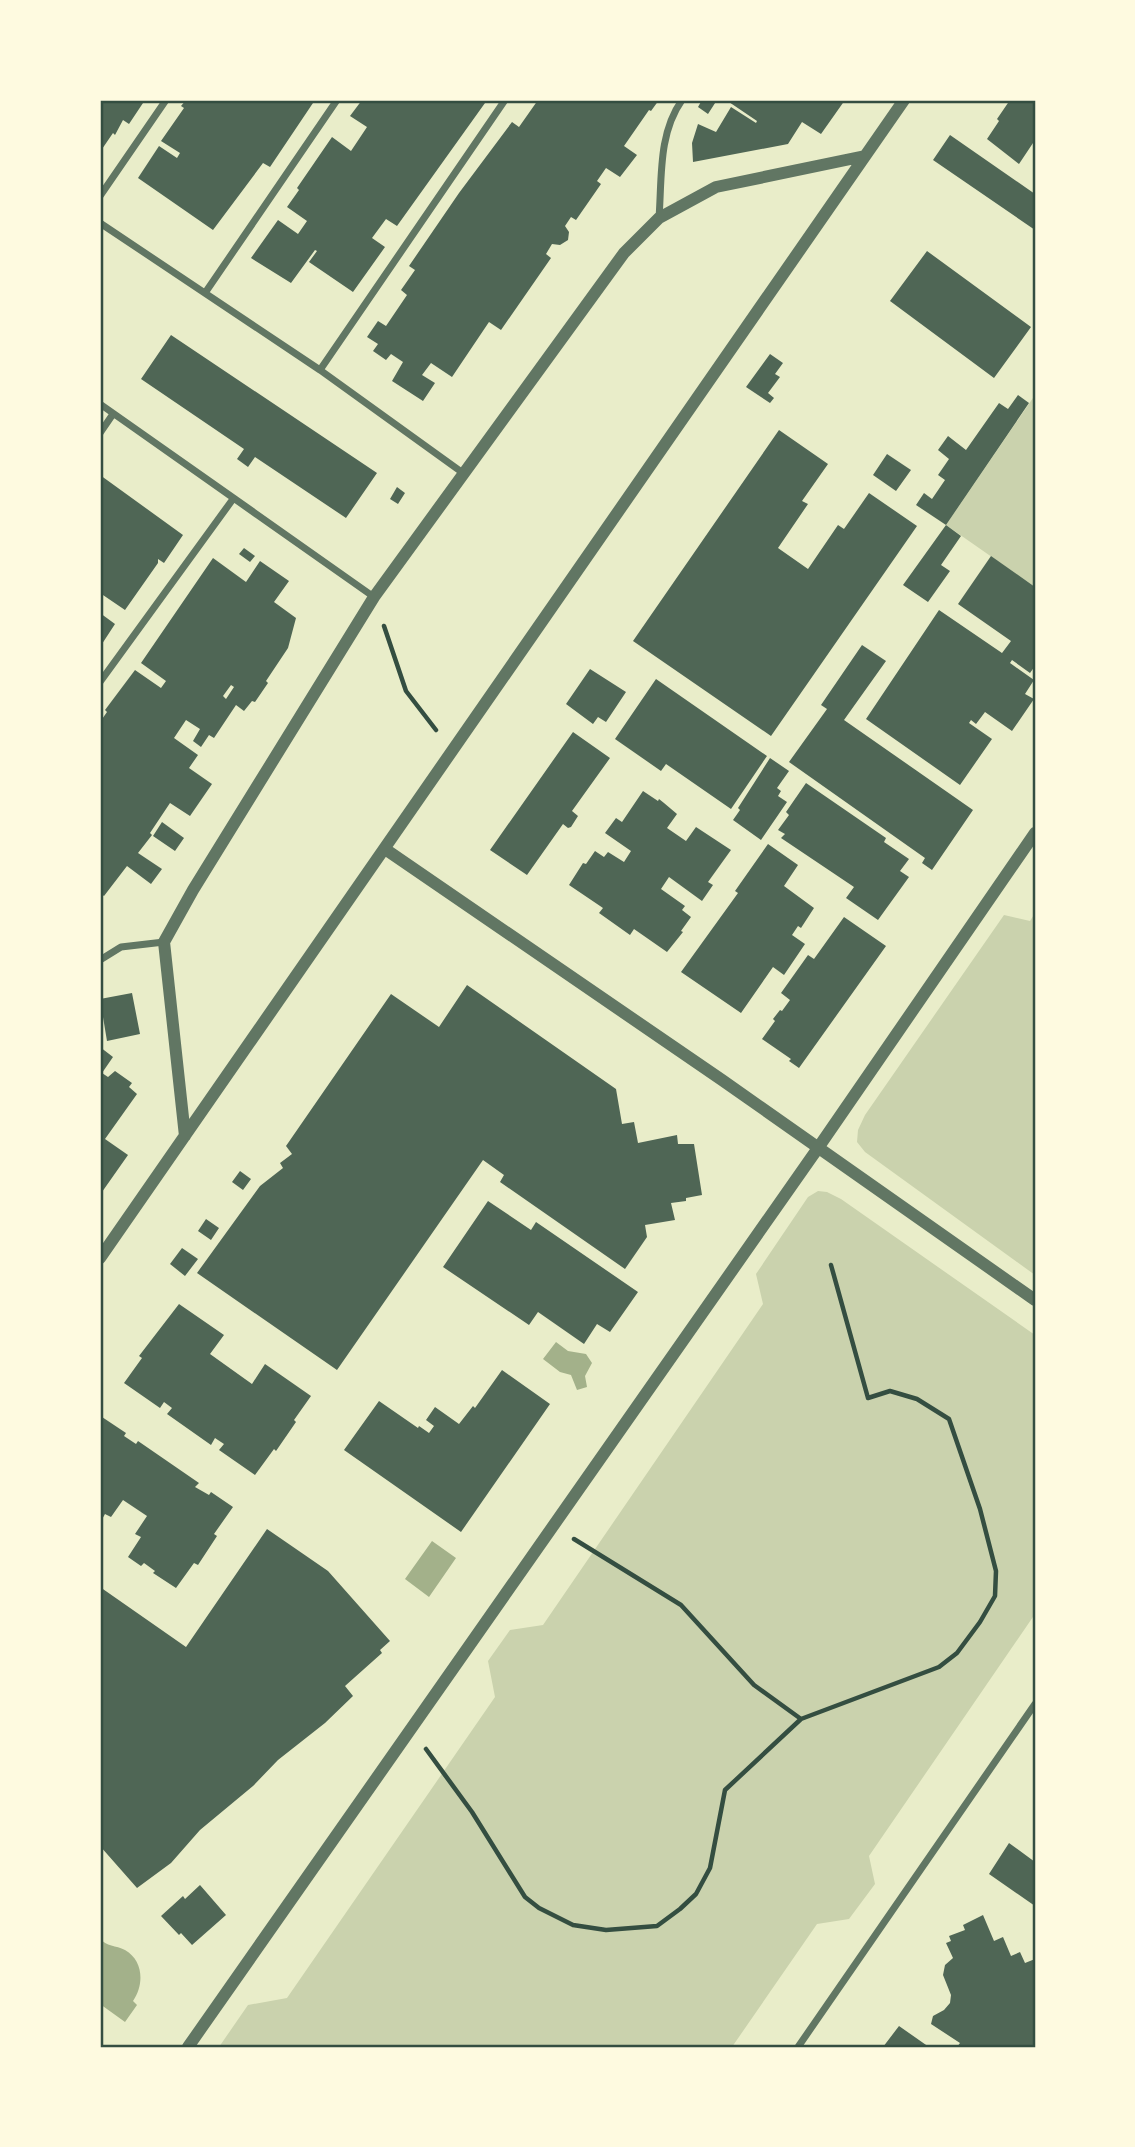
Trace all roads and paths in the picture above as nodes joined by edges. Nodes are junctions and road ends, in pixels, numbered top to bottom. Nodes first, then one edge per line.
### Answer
1 (166, 100) edge
2 (337, 100) edge
3 (505, 100) edge
4 (682, 100) edge
5 (904, 100) edge
6 (865, 156) junction
7 (100, 197) edge
8 (659, 218) junction
9 (100, 223) edge
10 (205, 293) junction
11 (320, 370) junction
12 (100, 404) edge
13 (113, 414) junction
14 (100, 433) edge
15 (463, 472) junction
16 (233, 499) junction
17 (374, 597) junction
18 (100, 682) edge
19 (439, 733) dead end
20 (1035, 833) edge
21 (385, 849) junction
22 (164, 942) junction
23 (100, 960) edge
24 (185, 1136) junction
25 (818, 1148) junction
26 (100, 1258) edge
27 (831, 1265) dead end
28 (1035, 1300) edge
29 (553, 1526) junction
30 (1035, 1704) edge
31 (801, 1719) junction
32 (411, 1729) junction
33 (188, 2047) edge
34 (798, 2047) edge

1 - 7 street
2 - 10 street
3 - 11 street
4 - 8 street
5 - 6 street
6 - 8 street
6 - 21 street
8 - 15 street
9 - 10 street
10 - 11 street
11 - 15 street
12 - 13 street
13 - 14 street
13 - 16 street
15 - 17 street
16 - 17 street
16 - 18 street
17 - 19 path
17 - 22 street
20 - 25 street
21 - 24 street
21 - 25 street
22 - 23 street
22 - 24 street
24 - 26 street
25 - 28 street
25 - 29 street
27 - 31 path
29 - 31 path
29 - 32 street
30 - 34 street
31 - 32 path
32 - 33 street

